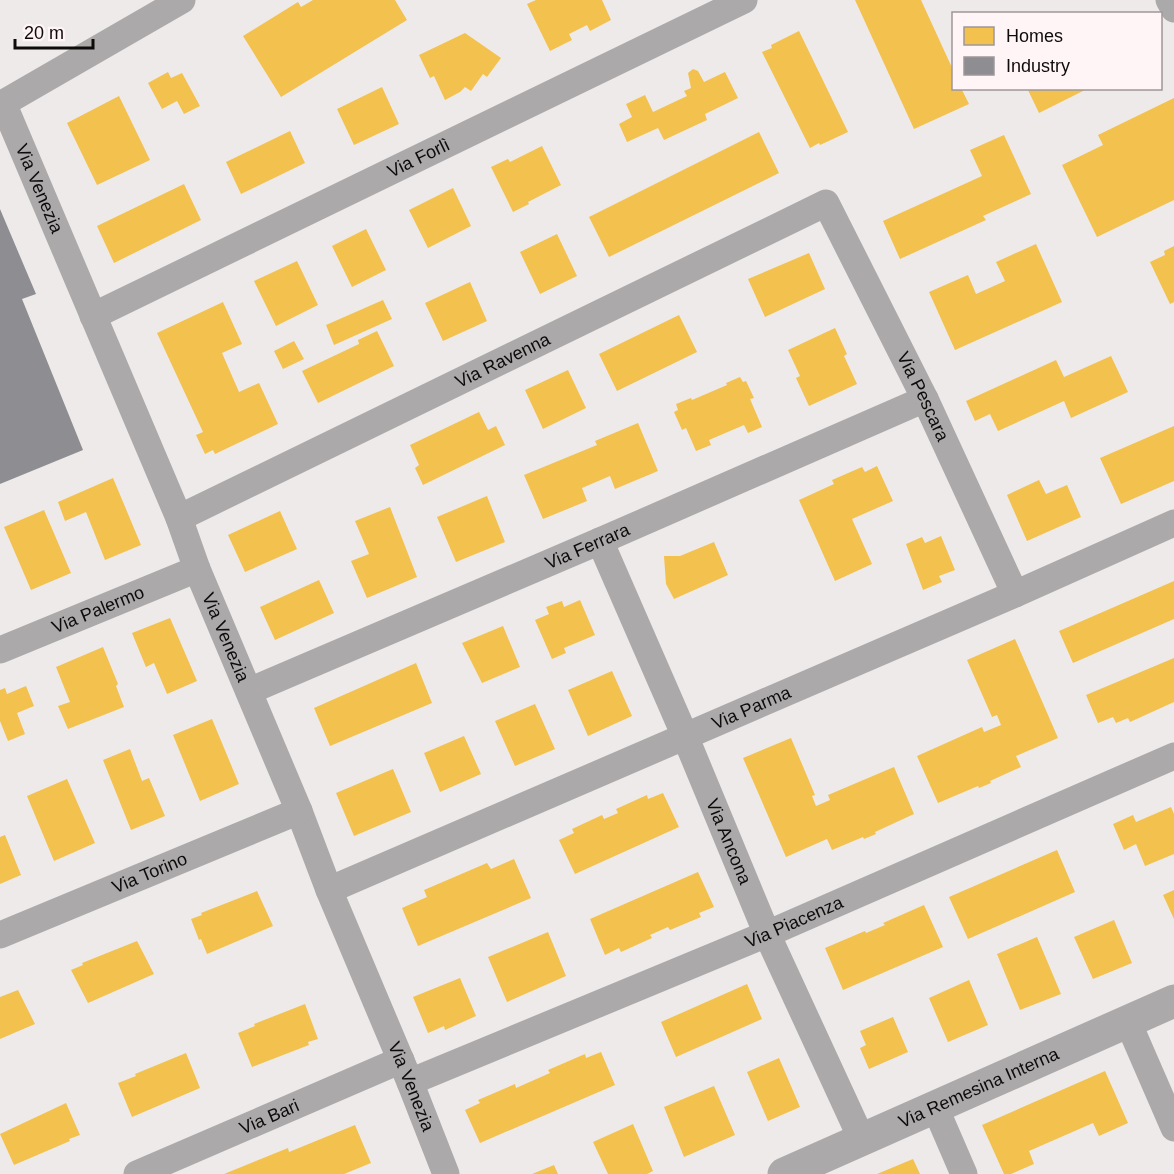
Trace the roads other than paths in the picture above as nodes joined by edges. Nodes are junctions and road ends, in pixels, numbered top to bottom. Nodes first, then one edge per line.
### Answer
1 (182, 0) edge
2 (744, 0) edge
3 (1170, 0) edge
4 (1174, 9) edge
5 (2, 104) edge
6 (826, 203) joint
7 (93, 316) junction
8 (925, 399) junction
9 (179, 518) junction
10 (1174, 523) edge
11 (600, 541) junction
12 (197, 569) junction
13 (1015, 594) junction
14 (0, 650) edge
15 (249, 691) junction
16 (685, 736) junction
17 (1174, 756) edge
18 (299, 811) junction
19 (329, 890) junction
20 (767, 934) junction
21 (0, 935) edge
22 (1174, 1001) edge
23 (1128, 1022) junction
24 (406, 1071) junction
25 (935, 1107) junction
26 (1174, 1128) edge
27 (862, 1140) junction
28 (137, 1174) edge
29 (446, 1174) edge
30 (784, 1174) edge
31 (964, 1174) edge

1 - 5 street
2 - 7 street, Via Forlì
3 - 4 street
5 - 7 street, Via Venezia
6 - 8 street, Via Pescara
6 - 9 street, Via Ravenna
7 - 9 street, Via Venezia
8 - 11 street, Via Ferrara
8 - 13 street, Via Pescara
9 - 12 street, Via Venezia
10 - 13 street, Via Parma
11 - 15 street, Via Ferrara
11 - 16 street, Via Ancona
12 - 14 street, Via Palermo
12 - 15 street, Via Venezia
13 - 16 street, Via Parma
15 - 18 street, Via Venezia
16 - 19 street, Via Parma
16 - 20 street, Via Ancona
17 - 20 street, Via Piacenza
18 - 19 street, Via Venezia
18 - 21 street, Via Torino
19 - 24 street, Via Venezia
20 - 24 street, Via Piacenza
20 - 27 street, Via Ancona
22 - 23 street, Via Remesina Interna
23 - 25 street, Via Remesina Interna
23 - 26 street
24 - 28 street, Via Bari
24 - 29 street, Via Venezia
25 - 27 street, Via Remesina Interna
25 - 31 street
27 - 30 street, Via Remesina Interna

